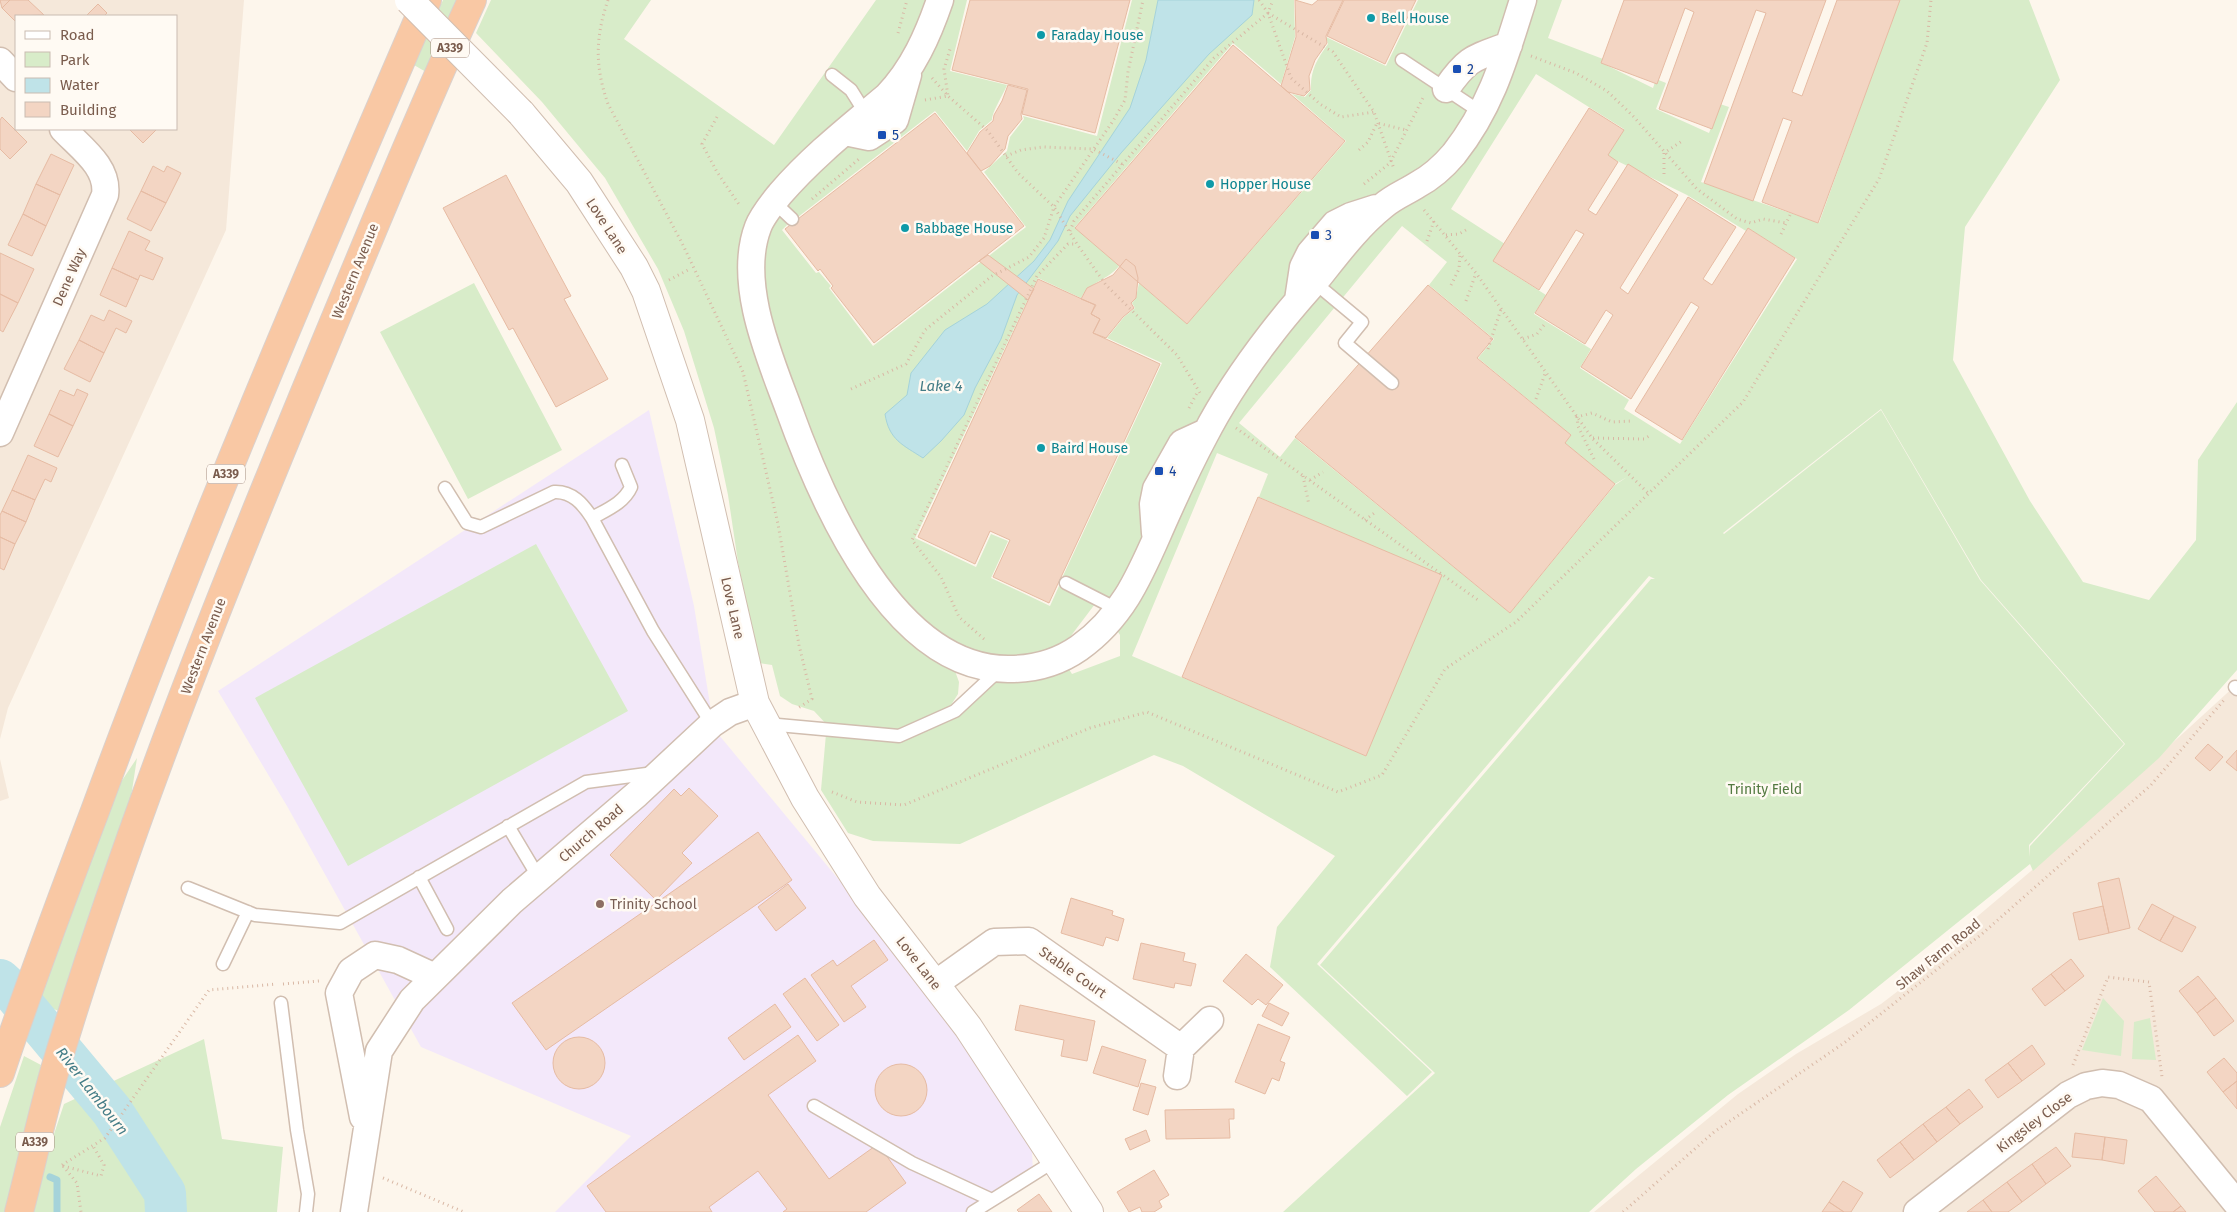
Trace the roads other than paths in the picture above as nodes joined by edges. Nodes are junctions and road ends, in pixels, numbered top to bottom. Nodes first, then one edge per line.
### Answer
1 (409, 0) edge
2 (427, 0) edge
3 (472, 0) edge
4 (940, 0) edge
5 (1523, 0) edge
6 (1517, 50) junction
7 (1402, 60) dead end
8 (0, 61) edge
9 (912, 64) junction
10 (832, 75) dead end
11 (15, 77) edge
12 (1440, 86) junction
13 (866, 114) junction
14 (1482, 122) junction
15 (64, 130) edge
16 (845, 132) junction
17 (1306, 291) junction
18 (1392, 383) dead end
19 (0, 433) edge
20 (622, 465) dead end
21 (445, 488) dead end
22 (592, 518) junction
23 (1066, 583) dead end
24 (1119, 610) junction
25 (999, 670) junction
26 (761, 714) junction
27 (712, 724) junction
28 (660, 772) junction
29 (508, 826) junction
30 (419, 877) junction
31 (539, 878) junction
32 (188, 888) dead end
33 (248, 912) junction
34 (447, 929) dead end
35 (223, 964) dead end
36 (435, 977) junction
37 (935, 984) junction
38 (281, 1003) dead end
39 (1210, 1020) dead end
40 (1181, 1048) junction
41 (0, 1073) edge
42 (1177, 1076) dead end
43 (814, 1106) dead end
44 (366, 1135) junction
45 (1056, 1160) junction
46 (992, 1200) junction
47 (2237, 1204) edge
48 (19, 1212) edge
49 (306, 1212) edge
50 (354, 1212) edge
51 (973, 1212) edge
52 (1089, 1212) edge
53 (1917, 1212) edge

1 - 26 street, Love Lane, bridge
2 - 41 highway, A339
3 - 48 highway, Western Avenue / A339
4 - 9 street
5 - 6 street
6 - 12 street
6 - 14 street
7 - 12 lane
8 - 11 street
9 - 13 street
9 - 16 street
10 - 13 lane
12 - 14 lane
13 - 16 street
14 - 17 street
15 - 19 street, Dene Way
16 - 25 street
17 - 18 lane
17 - 24 street
20 - 22 lane
21 - 22 lane
22 - 27 lane
23 - 24 lane
24 - 25 street
25 - 26 lane
26 - 27 street, Church Road
26 - 37 street, Love Lane
27 - 28 street, Church Road
28 - 29 lane
28 - 31 street, Church Road
29 - 30 lane
29 - 31 lane
30 - 33 lane
30 - 34 lane
31 - 36 street, Church Road
32 - 33 lane
33 - 35 lane
36 - 44 street, Church Road
36 - 44 street, Church Road
37 - 40 street, Stable Court
37 - 45 street, Love Lane
38 - 49 lane
39 - 40 street
40 - 42 street
43 - 46 lane
44 - 50 street, Church Road
45 - 46 lane
45 - 52 street, Love Lane
46 - 51 lane
47 - 53 street, Kingsley Close

